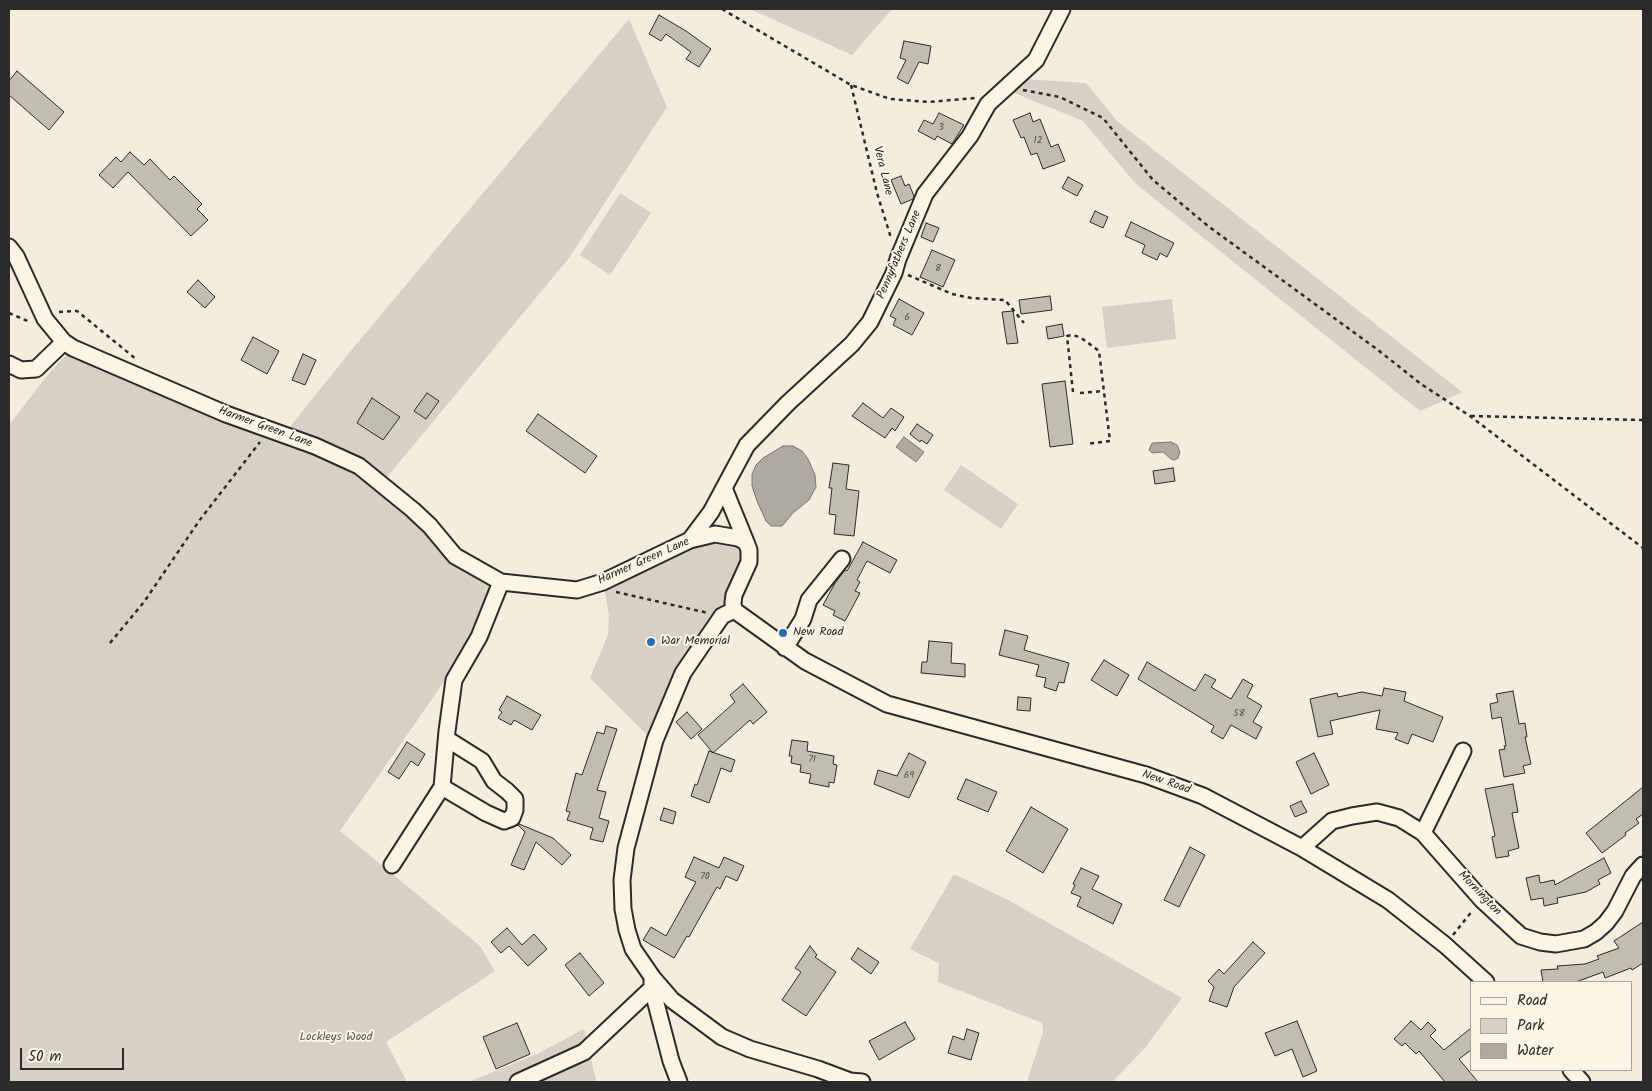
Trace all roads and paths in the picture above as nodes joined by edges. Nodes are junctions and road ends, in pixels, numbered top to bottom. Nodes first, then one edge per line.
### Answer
1 (722, 9) edge
2 (1062, 9) edge
3 (851, 85) junction
4 (1007, 86) junction
5 (977, 98) dead end
6 (9, 246) edge
7 (897, 264) junction
8 (9, 314) edge
9 (44, 316) junction
10 (1024, 323) dead end
11 (64, 342) junction
12 (9, 364) edge
13 (142, 364) dead end
14 (1104, 390) junction
15 (1073, 392) dead end
16 (1080, 393) dead end
17 (1470, 416) junction
18 (1643, 420) edge
19 (269, 430) junction
20 (1087, 444) dead end
21 (724, 488) junction
22 (690, 540) junction
23 (746, 542) junction
24 (1643, 548) edge
25 (842, 559) dead end
26 (501, 582) junction
27 (591, 586) junction
28 (728, 613) junction
29 (110, 643) dead end
30 (784, 648) junction
31 (447, 739) junction
32 (1463, 751) dead end
33 (442, 787) junction
34 (1423, 833) junction
35 (1302, 848) junction
36 (392, 865) dead end
37 (1643, 865) edge
38 (1482, 900) junction
39 (1445, 946) junction
40 (1485, 981) edge
41 (652, 983) junction
42 (1572, 1071) edge
43 (518, 1082) edge
44 (679, 1082) edge
45 (862, 1082) edge
46 (1582, 1082) edge

1 - 3 path
2 - 4 street, Pennyfathers Lane
3 - 5 path
3 - 7 path, Vera Lane
4 - 7 street, Pennyfathers Lane
4 - 17 path
6 - 9 street, Harmer Green Lane
7 - 10 path
7 - 21 street, Pennyfathers Lane
8 - 9 path
9 - 11 street, Harmer Green Lane
9 - 13 path
11 - 12 street
11 - 19 street, Harmer Green Lane
14 - 15 path
14 - 16 path
14 - 20 path
17 - 18 path
17 - 24 path
19 - 26 street, Harmer Green Lane
19 - 29 path
21 - 22 street, Pennyfathers Lane
21 - 23 street
22 - 23 street, Harmer Green Lane
22 - 27 street, Harmer Green Lane
23 - 28 street
25 - 30 street
26 - 27 street, Harmer Green Lane
26 - 31 street
27 - 28 path
28 - 30 street, New Road
28 - 41 street
30 - 35 street, New Road
31 - 33 street
31 - 33 street
32 - 34 street
33 - 36 street
34 - 35 street, Mornington
34 - 38 street, Mornington
35 - 39 street, New Road
37 - 38 street, Mornington
38 - 39 path
39 - 40 street, New Road
41 - 43 street
41 - 44 street
41 - 45 street
42 - 46 street

